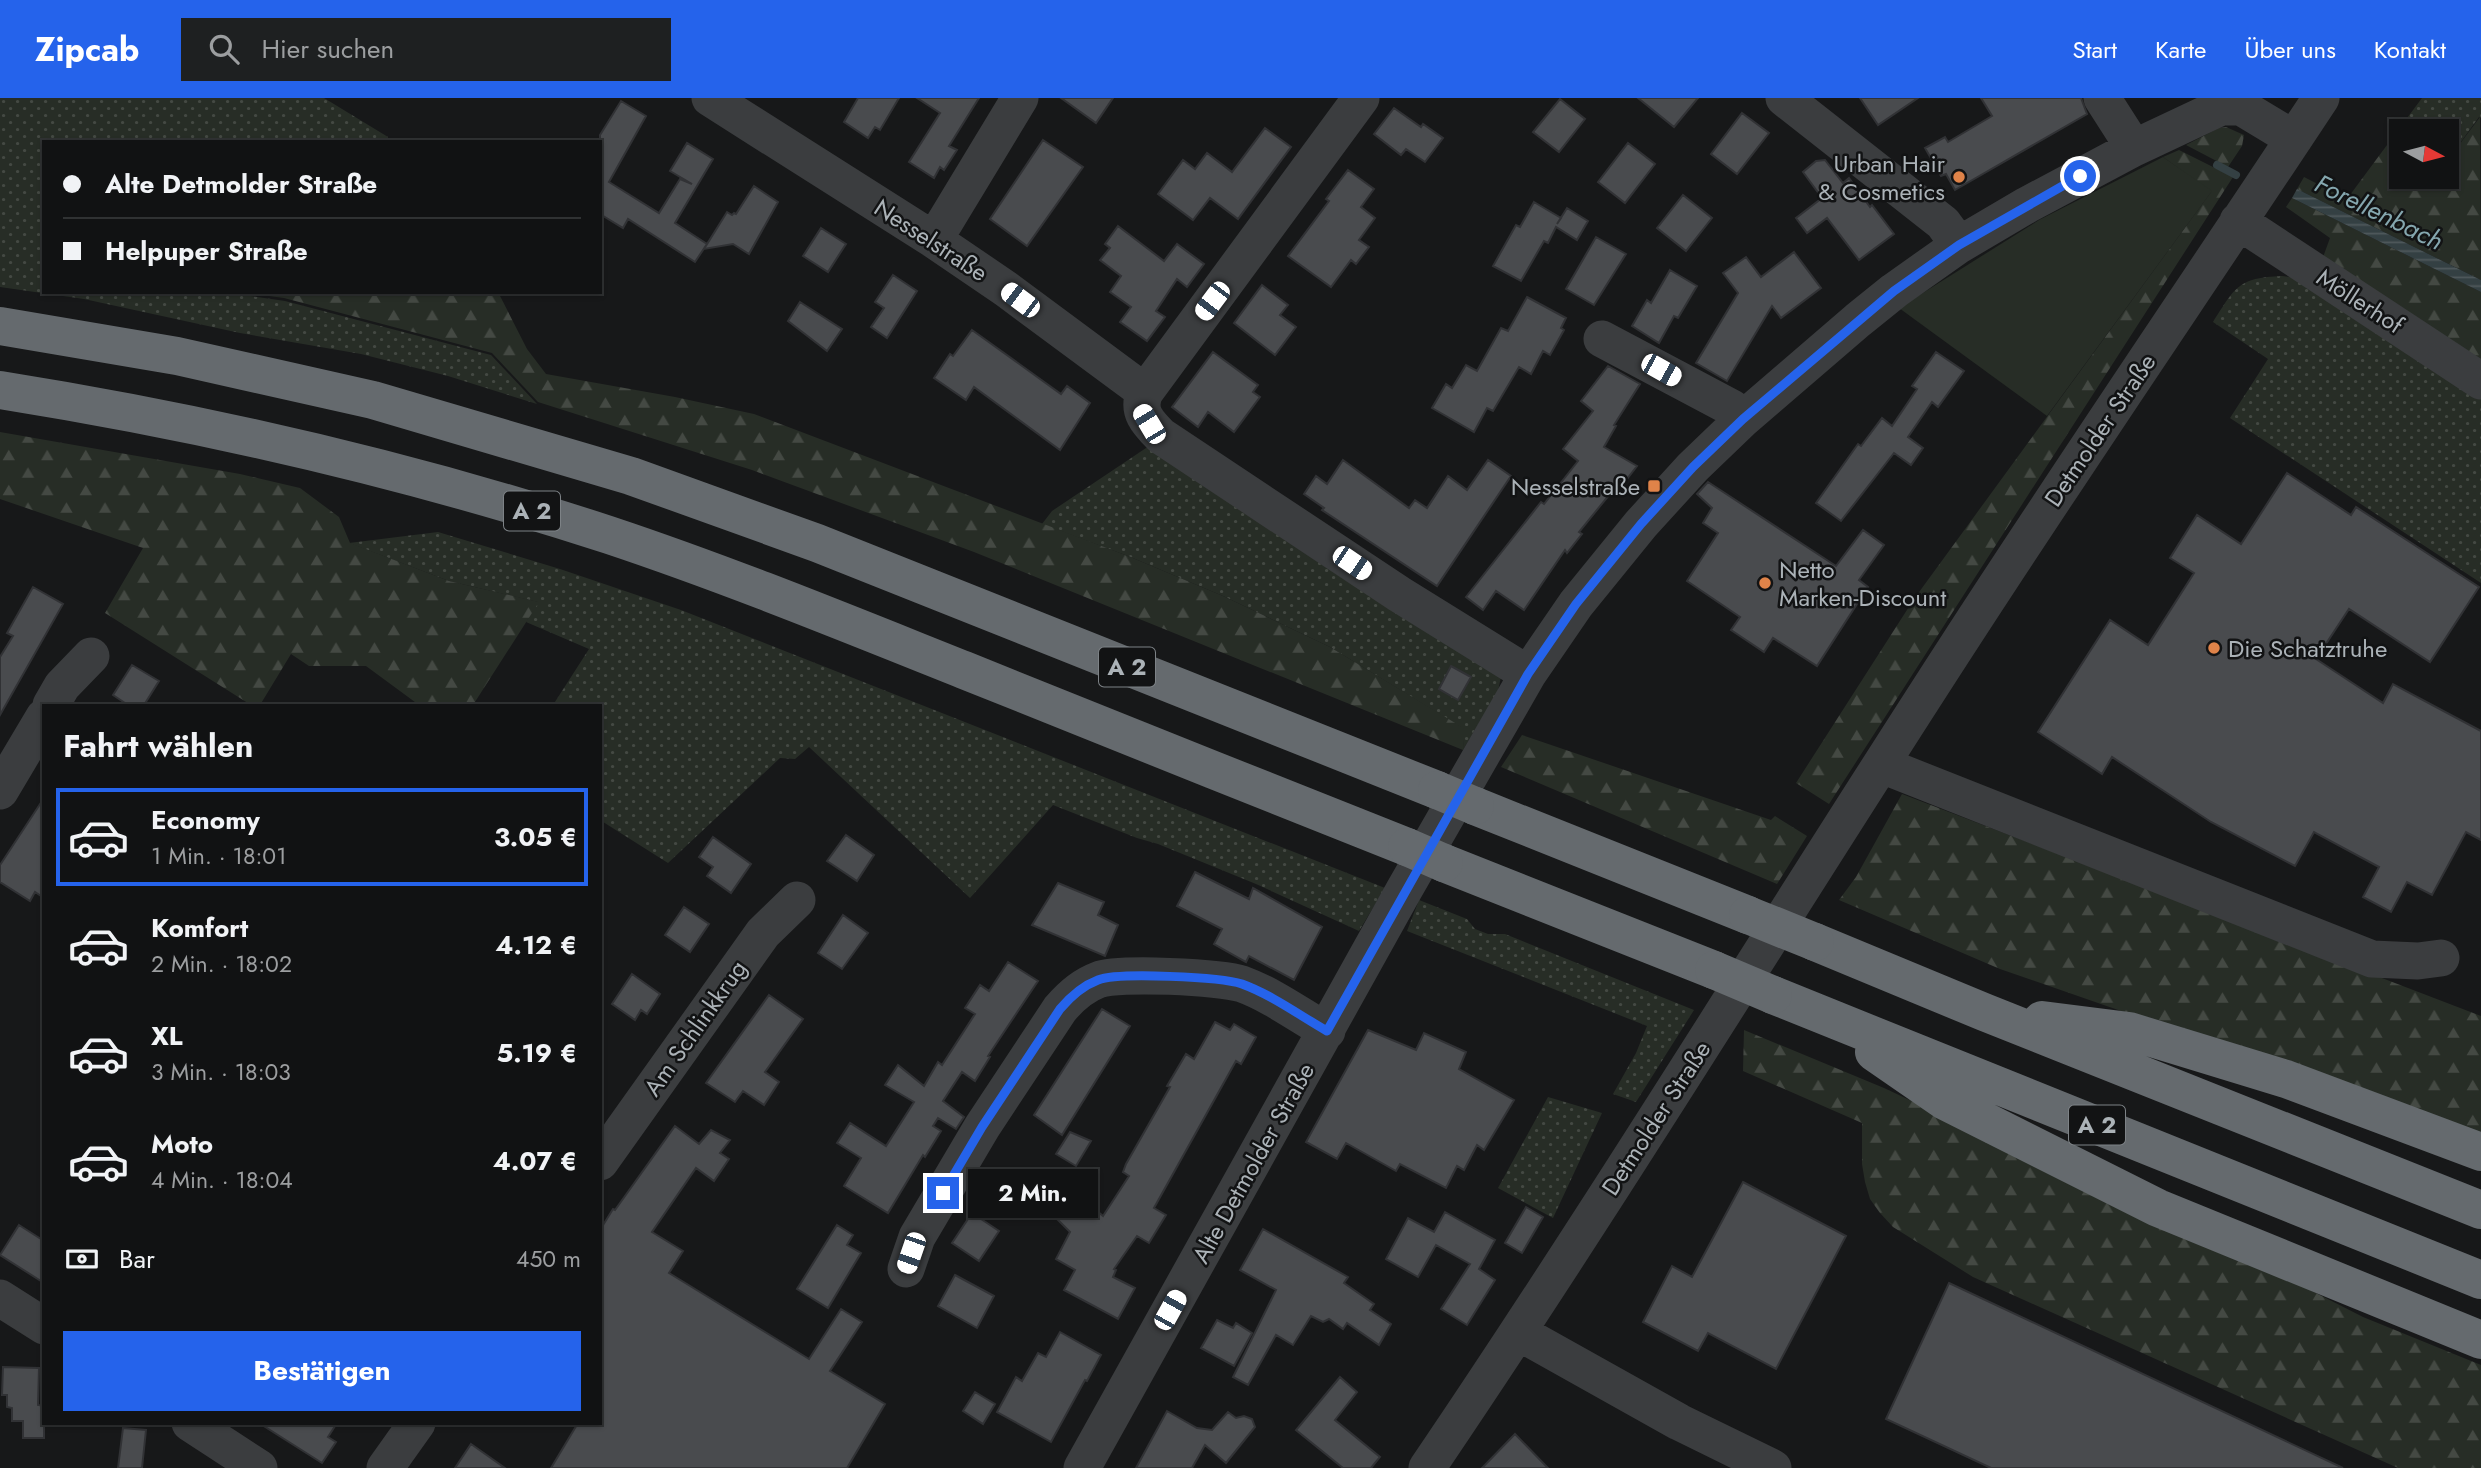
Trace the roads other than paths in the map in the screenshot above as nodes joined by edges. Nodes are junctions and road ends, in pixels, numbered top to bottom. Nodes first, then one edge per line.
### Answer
1 (710, 98) edge
2 (1020, 98) edge
3 (1361, 98) edge
4 (1784, 98) edge
5 (2102, 98) edge
6 (2321, 98) edge
7 (2294, 139) junction
8 (2134, 148) junction
9 (2238, 221) junction
10 (934, 240) junction
11 (1959, 245) junction
12 (0, 326) edge
13 (1602, 339) dead end
14 (2481, 381) edge
15 (0, 390) edge
16 (1145, 393) junction
17 (1743, 419) junction
18 (91, 656) dead end
19 (1528, 674) junction
20 (52, 704) edge
21 (42, 720) edge
22 (1882, 765) junction
23 (0, 791) edge
24 (797, 900) dead end
25 (2441, 958) dead end
26 (1815, 1011) junction
27 (1984, 1012) junction
28 (1327, 1031) junction
29 (2481, 1152) edge
30 (602, 1159) edge
31 (2481, 1210) edge
32 (906, 1269) dead end
33 (2481, 1280) edge
34 (0, 1298) edge
35 (42, 1325) edge
36 (1518, 1332) junction
37 (2481, 1340) edge
38 (193, 1425) edge
39 (415, 1425) edge
40 (259, 1468) edge
41 (385, 1468) edge
42 (1082, 1468) edge
43 (1427, 1468) edge
44 (1773, 1468) edge

1 - 10 street, Nesselstraße
2 - 10 street
3 - 16 street
4 - 11 street
5 - 8 street
6 - 7 street, Detmolder Straße
7 - 8 street, Alte Detmolder Straße
7 - 9 street, Detmolder Straße
8 - 11 street, Alte Detmolder Straße
9 - 14 street, Möllerhof
9 - 22 street, Detmolder Straße
10 - 16 street, Nesselstraße
11 - 17 street, Alte Detmolder Straße
12 - 27 highway, A 2, bridge
13 - 17 street
15 - 26 highway, A 2, bridge
16 - 19 street
17 - 19 street, Alte Detmolder Straße
18 - 20 street
19 - 28 street, Alte Detmolder Straße
21 - 23 street
22 - 25 street
22 - 36 street, Detmolder Straße
24 - 30 street, Am Schlinkkrug
26 - 33 highway, A 2
26 - 37 highway
27 - 29 highway
27 - 31 highway, A 2
28 - 32 street
28 - 42 street, Alte Detmolder Straße
34 - 35 street
36 - 43 street, Detmolder Straße
36 - 44 street
38 - 40 street
39 - 41 street

